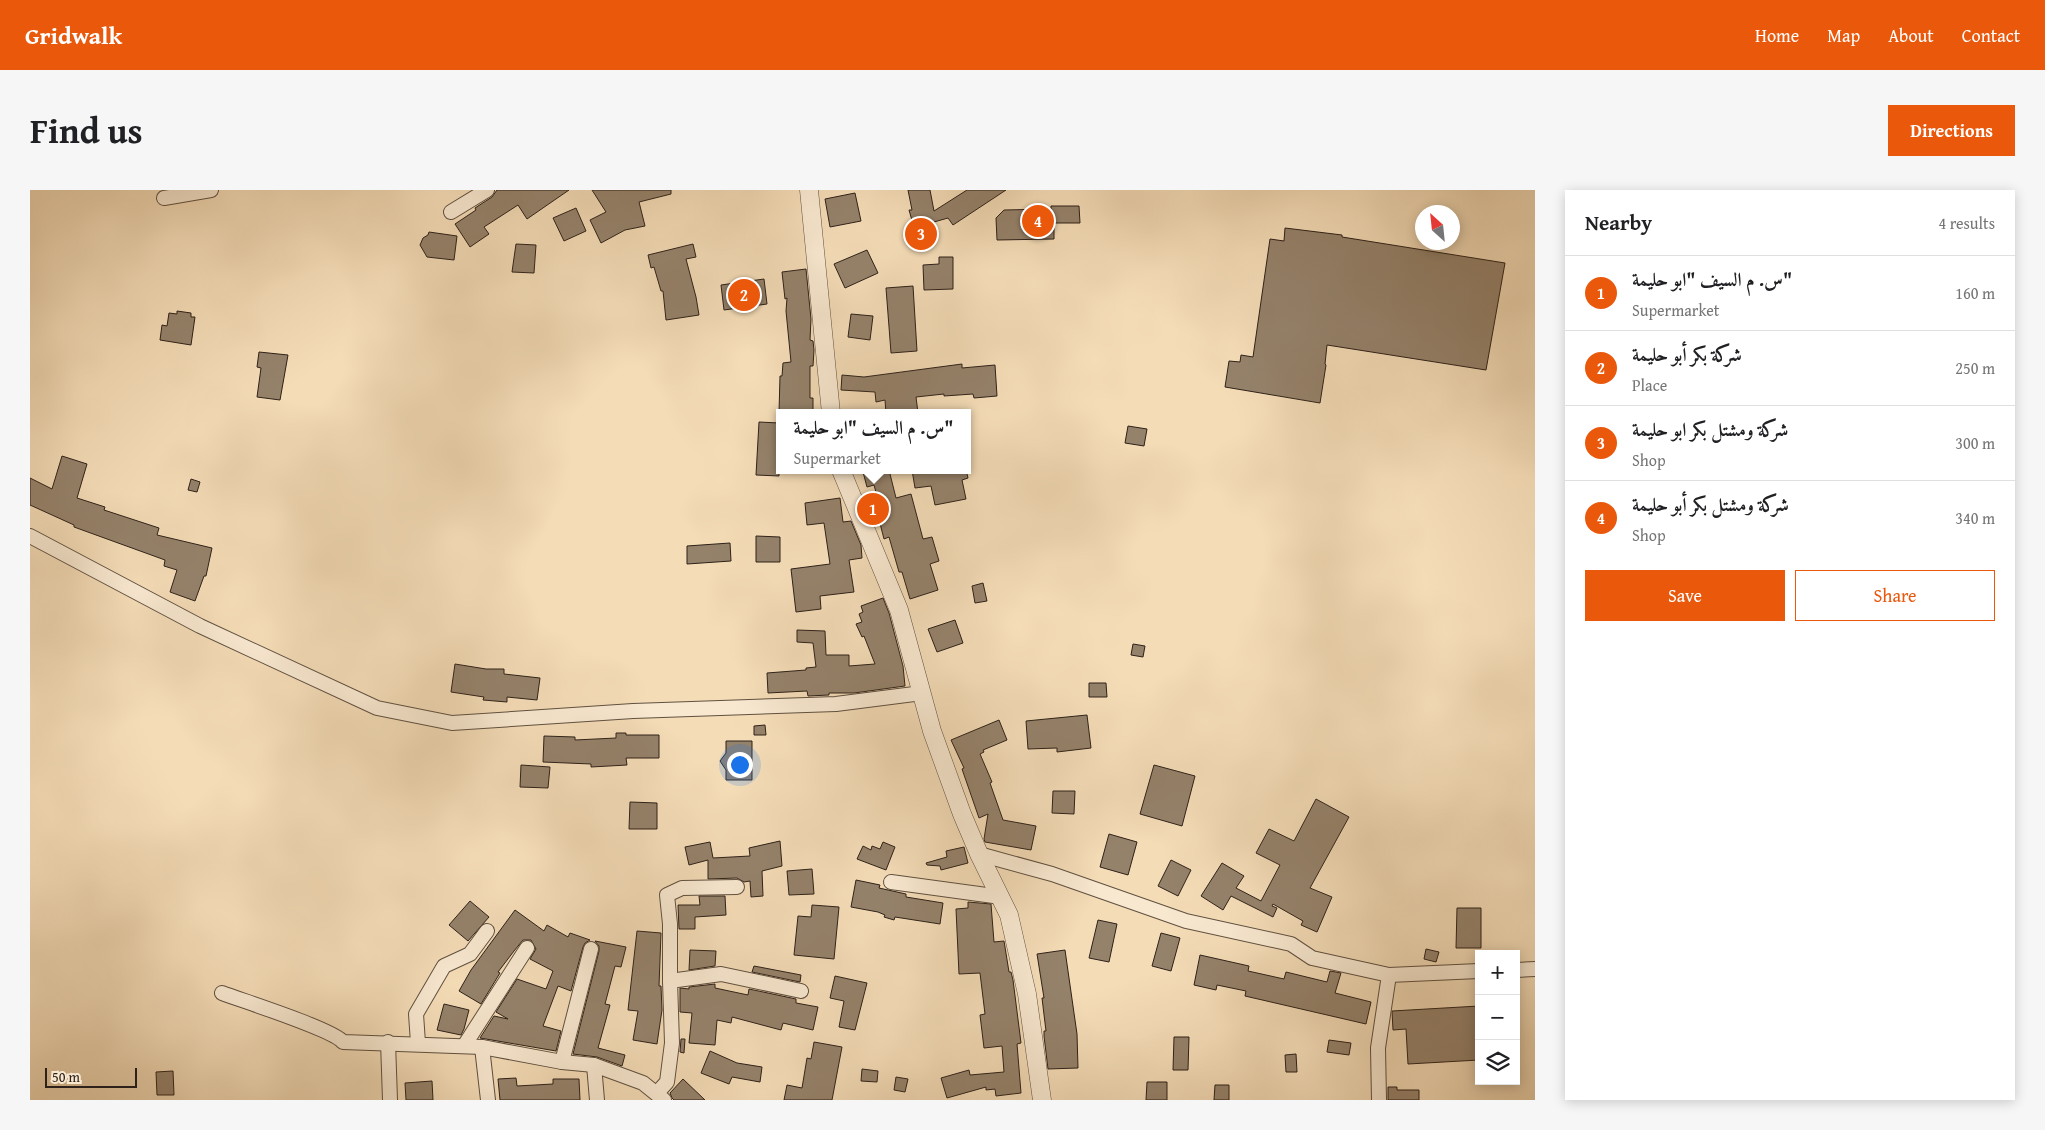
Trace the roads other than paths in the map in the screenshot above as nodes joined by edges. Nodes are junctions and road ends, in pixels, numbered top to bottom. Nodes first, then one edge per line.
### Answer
1 (211, 190) edge
2 (487, 190) edge
3 (809, 190) edge
4 (164, 198) dead end
5 (451, 212) dead end
6 (831, 409) edge
7 (843, 474) edge
8 (30, 536) edge
9 (922, 693) junction
10 (979, 854) junction
11 (891, 882) dead end
12 (737, 887) dead end
13 (1001, 897) junction
14 (487, 931) dead end
15 (527, 948) dead end
16 (591, 949) dead end
17 (1535, 968) edge
18 (1520, 970) edge
19 (1475, 971) edge
20 (1389, 976) junction
21 (670, 981) junction
22 (801, 991) dead end
23 (222, 993) dead end
24 (388, 1042) junction
25 (418, 1043) junction
26 (464, 1046) junction
27 (482, 1046) junction
28 (562, 1062) junction
29 (594, 1065) junction
30 (661, 1097) edge
31 (390, 1100) edge
32 (488, 1100) edge
33 (597, 1100) edge
34 (1042, 1100) edge
35 (1379, 1100) edge

1 - 4 street
2 - 5 street
3 - 6 street
7 - 9 street
8 - 9 street
9 - 10 street
10 - 13 street
10 - 20 street
11 - 13 street
12 - 21 street
13 - 34 street
14 - 25 street
15 - 26 street
16 - 28 street
17 - 18 street
19 - 20 street
20 - 35 street
21 - 22 street
21 - 30 street
23 - 24 street
24 - 25 street
24 - 31 street
25 - 26 street
26 - 27 street
27 - 28 street
27 - 32 street
28 - 29 street
29 - 30 street
29 - 33 street

